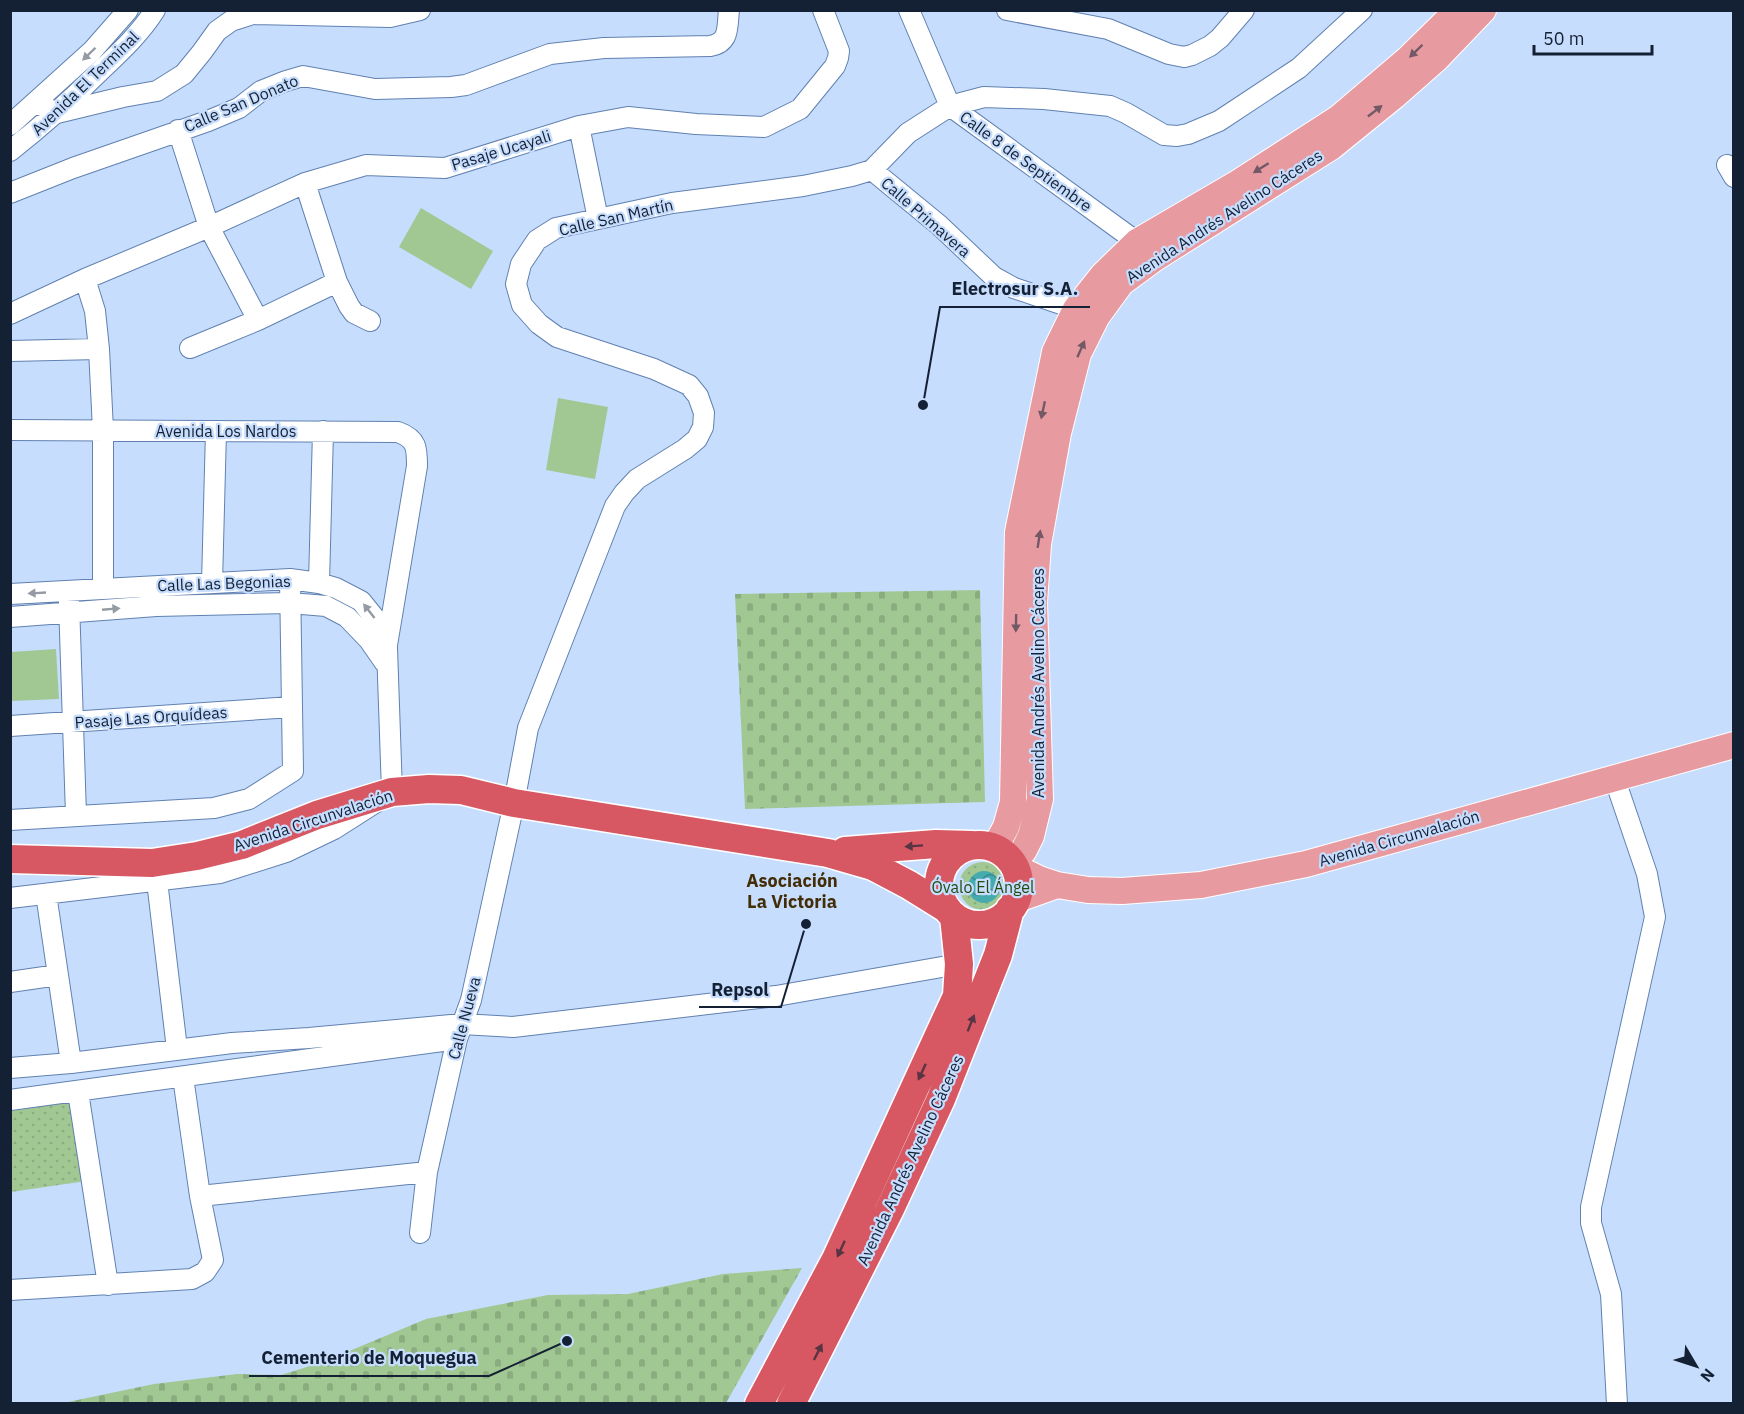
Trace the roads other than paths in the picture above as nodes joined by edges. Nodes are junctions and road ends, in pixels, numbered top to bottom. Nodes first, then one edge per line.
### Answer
1 (128, 10) edge
2 (154, 10) edge
3 (420, 10) edge
4 (729, 10) edge
5 (823, 10) edge
6 (909, 10) edge
7 (1007, 10) edge
8 (1244, 10) edge
9 (1362, 10) edge
10 (1458, 10) edge
11 (1483, 10) edge
12 (36, 103) junction
13 (950, 106) junction
14 (57, 113) junction
15 (10, 125) edge
16 (579, 126) junction
17 (178, 130) junction
18 (10, 151) edge
19 (872, 170) junction
20 (304, 183) junction
21 (10, 193) edge
22 (598, 219) junction
23 (209, 227) junction
24 (1146, 250) junction
25 (85, 279) junction
26 (337, 282) junction
27 (1076, 309) junction
28 (10, 314) edge
29 (258, 320) junction
30 (369, 321) dead end
31 (190, 348) dead end
32 (99, 350) junction
33 (10, 351) edge
34 (1059, 385) junction
35 (10, 430) edge
36 (104, 430) junction
37 (216, 431) junction
38 (323, 431) junction
39 (290, 579) junction
40 (212, 583) junction
41 (319, 583) junction
42 (103, 588) junction
43 (68, 591) junction
44 (10, 594) edge
45 (290, 603) junction
46 (69, 613) junction
47 (10, 617) edge
48 (387, 657) junction
49 (292, 707) junction
50 (73, 722) junction
51 (10, 726) edge
52 (1734, 745) edge
53 (1614, 777) junction
54 (392, 792) junction
55 (514, 803) junction
56 (76, 815) junction
57 (10, 820) edge
58 (828, 853) junction
59 (999, 856) junction
60 (10, 860) edge
61 (157, 881) junction
62 (1057, 885) junction
63 (46, 894) junction
64 (10, 898) edge
65 (1013, 905) junction
66 (950, 912) junction
67 (959, 964) junction
68 (58, 975) junction
69 (10, 982) edge
70 (459, 1031) junction
71 (177, 1049) junction
72 (71, 1063) junction
73 (10, 1068) edge
74 (183, 1077) junction
75 (78, 1092) junction
76 (10, 1100) edge
77 (427, 1172) junction
78 (200, 1196) junction
79 (420, 1233) dead end
80 (108, 1285) junction
81 (10, 1290) edge
82 (764, 1394) edge
83 (791, 1403) edge
84 (1617, 1404) edge

1 -> 12 street, Avenida El Terminal
2 - 14 street, Avenida El Terminal
3 - 14 street
4 - 17 street, Calle San Donato
5 - 16 street, Pasaje Ucayali
6 - 13 street, Calle 8 de Septiembre
7 - 8 street
9 - 13 street
10 -> 24 main road, Avenida Andrés Avelino Cáceres
24 -> 11 main road, Avenida Andrés Avelino Cáceres
12 - 14 street
12 - 15 street, Avenida El Terminal
13 - 19 street
13 - 24 street, Calle 8 de Septiembre
14 - 18 street, Avenida El Terminal
16 - 20 street, Pasaje Ucayali
16 - 22 street
17 - 21 street, Calle San Donato
17 - 23 street
19 - 22 street, Calle San Martín
19 - 27 street, Calle Primavera
20 - 23 street, Pasaje Ucayali
20 - 26 street
22 - 55 street, Calle San Martín
23 - 25 street, Pasaje Ucayali
23 - 29 street
24 - 27 main road, Avenida Andrés Avelino Cáceres
34 -> 24 main road, Avenida Andrés Avelino Cáceres
25 - 28 street, Pasaje Ucayali
25 - 32 street
26 - 29 street
26 - 30 street
27 - 34 main road, Avenida Andrés Avelino Cáceres
29 - 31 street
32 - 33 street
32 - 36 street
34 - 59 main road, Avenida Andrés Avelino Cáceres
35 - 36 street, Avenida Los Nardos
36 - 37 street, Avenida Los Nardos
36 - 42 street
37 - 38 street, Avenida Los Nardos
37 - 40 street
38 - 41 street
38 - 48 street, Avenida Los Nardos
39 - 40 street, Calle Las Begonias
39 - 41 street, Calle Las Begonias
39 - 45 street
40 - 42 street, Calle Las Begonias
48 -> 41 street, Calle Las Begonias
42 - 43 street, Calle Las Begonias
43 -> 44 street, Calle Las Begonias
43 - 46 street
46 -> 45 street, Calle Las Begonias
45 - 48 street, Calle Las Begonias
45 - 49 street
46 - 47 street, Calle Las Begonias
46 - 50 street
48 - 54 street, Calle Las Begonias
49 - 50 street, Pasaje Las Orquídeas
49 - 56 street
50 - 51 street, Pasaje Las Orquídeas
50 - 56 street
52 - 53 main road, Avenida Circunvalación
53 - 62 main road, Avenida Circunvalación
53 - 84 street
54 - 55 highway, Avenida Circunvalación
54 - 60 highway, Avenida Circunvalación
54 - 61 street
55 - 58 highway, Avenida Circunvalación
55 - 70 street, Calle Nueva
56 - 57 street
59 -> 58 highway, Avenida Circunvalación
58 - 66 highway, Avenida Circunvalación
59 - 62 main road, Avenida Circunvalación
59 - 65 highway, Avenida Andrés Avelino Cáceres
59 - 66 highway, Avenida Andrés Avelino Cáceres
61 - 63 street
61 - 71 street
62 - 65 main road, Avenida Circunvalación
63 - 64 street
63 - 68 street
65 - 66 highway, Avenida Circunvalación
83 -> 65 highway, Avenida Andrés Avelino Cáceres
66 - 67 highway, Avenida Andrés Avelino Cáceres
67 - 70 street
67 -> 82 highway, Avenida Andrés Avelino Cáceres
68 - 69 street
68 - 72 street
70 - 71 street
70 - 74 street
70 - 77 street, Calle Nueva
71 - 72 street
72 - 73 street
74 - 75 street
74 - 78 street
75 - 76 street
75 - 80 street
77 - 78 street
77 - 79 street, Calle Nueva
78 - 80 street
80 - 81 street
82 - 83 highway

